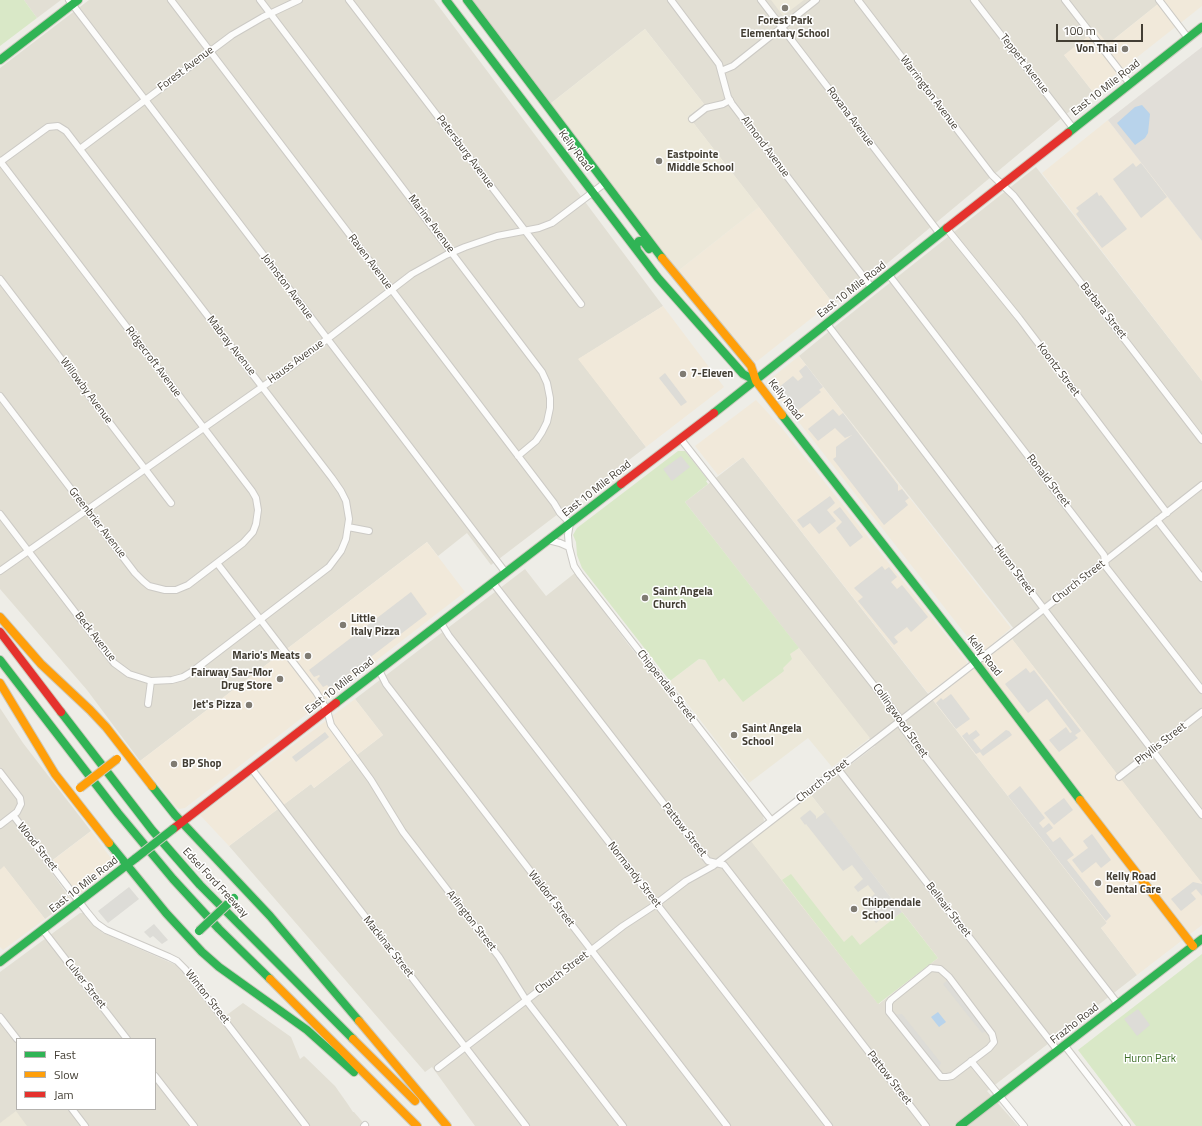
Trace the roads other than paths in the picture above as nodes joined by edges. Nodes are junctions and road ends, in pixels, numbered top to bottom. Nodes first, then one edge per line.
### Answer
1 (171, 0) edge
2 (260, 0) edge
3 (299, 0) edge
4 (349, 0) edge
5 (467, 0) edge
6 (671, 0) edge
7 (761, 0) edge
8 (816, 0) edge
9 (858, 0) edge
10 (974, 0) edge
11 (1065, 0) edge
12 (1160, 0) edge
13 (449, 1) edge
14 (73, 2) edge
15 (270, 14) junction
16 (1202, 27) edge
17 (782, 28) junction
18 (1188, 38) junction
19 (209, 51) junction
20 (0, 60) edge
21 (722, 71) junction
22 (1130, 84) junction
23 (144, 100) junction
24 (730, 100) junction
25 (692, 119) dead end
26 (1073, 128) junction
27 (80, 149) junction
28 (0, 162) edge
29 (606, 183) junction
30 (1001, 185) junction
31 (593, 193) junction
32 (947, 229) junction
33 (525, 231) junction
34 (940, 234) junction
35 (637, 250) junction
36 (452, 252) junction
37 (667, 264) junction
38 (889, 274) junction
39 (0, 279) edge
40 (872, 288) junction
41 (392, 290) junction
42 (669, 292) junction
43 (581, 304) dead end
44 (710, 316) junction
45 (827, 324) junction
46 (327, 339) junction
47 (756, 381) junction
48 (263, 386) junction
49 (0, 396) edge
50 (204, 427) junction
51 (680, 438) junction
52 (1202, 440) edge
53 (518, 456) junction
54 (145, 468) junction
55 (1202, 485) edge
56 (171, 503) dead end
57 (87, 510) junction
58 (1167, 513) junction
59 (0, 514) edge
60 (1157, 520) junction
61 (570, 523) junction
62 (348, 527) junction
63 (369, 531) dead end
64 (548, 540) junction
65 (569, 547) junction
66 (28, 551) junction
67 (1105, 561) junction
68 (218, 563) junction
69 (0, 571) edge
70 (506, 573) junction
71 (1202, 578) edge
72 (493, 583) junction
73 (1044, 609) junction
74 (0, 616) edge
75 (261, 620) junction
76 (441, 623) junction
77 (0, 632) edge
78 (0, 660) edge
79 (976, 663) junction
80 (378, 670) junction
81 (151, 681) junction
82 (0, 683) edge
83 (1202, 690) edge
84 (148, 704) dead end
85 (327, 710) junction
86 (1202, 712) edge
87 (900, 722) junction
88 (1152, 750) junction
89 (131, 758) junction
90 (251, 768) junction
91 (838, 769) junction
92 (0, 772) edge
93 (1120, 777) dead end
94 (76, 801) junction
95 (1202, 814) edge
96 (13, 815) junction
97 (772, 820) junction
98 (182, 822) junction
99 (0, 825) edge
100 (716, 863) junction
101 (126, 866) junction
102 (238, 882) junction
103 (79, 902) junction
104 (656, 904) junction
105 (43, 930) junction
106 (185, 934) junction
107 (1202, 939) edge
108 (1193, 946) junction
109 (591, 951) junction
110 (0, 962) edge
111 (526, 1000) junction
112 (1118, 1004) junction
113 (0, 1017) edge
114 (16, 1038) edge
115 (126, 1038) edge
116 (1065, 1046) junction
117 (465, 1047) junction
118 (1058, 1051) junction
119 (971, 1061) junction
120 (438, 1068) dead end
121 (156, 1077) edge
122 (999, 1096) junction
123 (73, 1110) edge
124 (85, 1126) edge
125 (194, 1126) edge
126 (306, 1126) edge
127 (409, 1126) edge
128 (417, 1126) edge
129 (439, 1126) edge
130 (447, 1126) edge
131 (526, 1126) edge
132 (624, 1126) edge
133 (727, 1126) edge
134 (829, 1126) edge
135 (926, 1126) edge
136 (960, 1126) edge
137 (1024, 1126) edge
138 (1127, 1126) edge

1 - 19 street, Raven Avenue
2 - 15 street, Marine Avenue
3 - 15 street, Forest Avenue
4 - 33 street, Petersburg Avenue
5 - 29 main road, Kelly Road
6 - 21 street, Almond Avenue
7 - 17 street, Roxana Avenue
8 - 17 street
9 - 30 street, Warrington Avenue
10 - 26 street, Teppert Avenue
11 - 22 street
12 - 18 street
13 - 31 main road, Kelly Road
14 - 20 main road
14 - 23 street, Johnston Avenue
15 - 19 street, Forest Avenue
15 - 36 street, Marine Avenue
16 - 18 main road, East 10 Mile Road
17 - 21 street
17 - 34 street, Roxana Avenue
18 - 22 main road, East 10 Mile Road
19 - 23 street, Forest Avenue
19 - 41 street, Raven Avenue
21 - 24 street, Almond Avenue
22 - 26 main road, East 10 Mile Road
23 - 27 street, Forest Avenue
23 - 46 street, Johnston Avenue
24 - 25 street
24 - 40 street, Almond Avenue
26 - 30 main road, East 10 Mile Road
27 - 28 street, Mabray Avenue
27 - 48 street, Mabray Avenue
28 - 50 street, Ridgecroft Avenue
29 - 31 street, Hauss Avenue
29 - 37 main road, Kelly Road
30 - 32 main road, East 10 Mile Road
30 - 52 street, Barbara Street
31 - 33 street, Hauss Avenue
31 - 35 main road, Kelly Road
32 - 34 main road, East 10 Mile Road
32 - 58 street, Koontz Street
33 - 36 street, Hauss Avenue
33 - 43 street, Petersburg Avenue
34 - 38 main road, East 10 Mile Road
35 - 37 main road
35 - 42 main road, Kelly Road
36 - 41 street, Hauss Avenue
36 - 53 street, Marine Avenue
37 - 44 main road, Kelly Road
38 - 40 main road, East 10 Mile Road
38 - 67 street, Ronald Street
39 - 54 street, Willowby Avenue
40 - 45 main road, East 10 Mile Road
41 - 46 street, Hauss Avenue
41 - 53 street, Raven Avenue
42 - 44 main road
42 - 47 main road, Kelly Road
44 - 47 main road, Kelly Road
45 - 47 main road, East 10 Mile Road
45 - 73 street, Huron Street
46 - 48 street, Hauss Avenue
46 - 70 street, Johnston Avenue
47 - 51 main road, East 10 Mile Road
47 - 79 main road, Kelly Road
48 - 50 street, Hauss Avenue
48 - 62 street, Mabray Avenue
49 - 57 street, Greenbrier Avenue
50 - 54 street, Hauss Avenue
50 - 68 street, Ridgecroft Avenue
51 - 61 main road, East 10 Mile Road
51 - 87 street, Collingwood Street
53 - 61 street, Raven Avenue
54 - 56 street, Willowby Avenue
54 - 57 street, Hauss Avenue
55 - 58 street, Church Street
57 - 66 street, Hauss Avenue
57 - 68 street, Greenbrier Avenue
58 - 60 street, Church Street
59 - 66 street, Beck Avenue
60 - 67 street, Church Street
60 - 71 street
61 - 64 main road, East 10 Mile Road
61 - 65 street, Chippendale Street
62 - 63 street
62 - 75 street, Mabray Avenue
64 - 65 street
64 - 70 main road, East 10 Mile Road
65 - 97 street, Chippendale Street
66 - 69 street, Hauss Avenue
66 - 81 street, Beck Avenue
67 - 73 street, Church Street
67 - 83 street, Ronald Street
68 - 75 street
70 - 72 main road, East 10 Mile Road
72 - 76 main road, East 10 Mile Road
72 - 100 street, Pattow Street
73 - 79 street, Church Street
73 - 88 street, Huron Street
74 - 89 main road
75 - 81 street, Beck Avenue
75 - 85 street, Arlington Street
76 - 80 main road, East 10 Mile Road
76 - 104 street, Normandy Street
77 - 129 main road, Edsel Ford Freeway
78 - 128 main road
79 - 87 street, Church Street
79 - 108 main road, Kelly Road
80 - 85 main road, East 10 Mile Road
80 - 109 street, Waldorf Street
81 - 84 street
82 - 94 main road
85 - 90 main road, East 10 Mile Road
85 - 111 street, Arlington Street
86 - 88 street, Phyllis Street
87 - 91 street, Church Street
87 - 112 street, Collingwood Street
88 - 93 street, Phyllis Street
88 - 95 street, Huron Street
89 - 94 main road, bridge
89 - 98 main road
90 - 98 main road, East 10 Mile Road
90 - 117 street, Mackinac Street
91 - 97 street, Church Street
91 - 118 street, Belleair Street
92 - 96 street, Wood Street
94 - 101 main road
96 - 99 street
96 - 103 street, Wood Street
97 - 100 street, Church Street
98 - 101 main road, East 10 Mile Road, bridge
98 - 102 main road
100 - 104 street, Church Street
100 - 135 street, Pattow Street
101 - 103 main road, East 10 Mile Road
101 - 106 main road
102 - 106 main road, bridge
102 - 130 main road
103 - 105 main road, East 10 Mile Road
103 - 126 street, Winton Street
104 - 109 street, Church Street
104 - 134 street, Normandy Street
105 - 110 main road, East 10 Mile Road
105 - 115 street, Culver Street
106 - 127 main road
107 - 108 main road, Frazho Road
108 - 112 main road, Frazho Road
109 - 111 street, Church Street
109 - 133 street, Waldorf Street
111 - 117 street, Church Street
111 - 132 street, Arlington Street
112 - 116 main road, Frazho Road
113 - 114 street
116 - 118 main road, Frazho Road
116 - 138 street
117 - 120 street, Church Street
117 - 131 street, Mackinac Street
118 - 122 main road, Frazho Road
119 - 119 street
119 - 122 street
121 - 125 street
122 - 136 main road, Frazho Road
122 - 137 street
123 - 124 street

